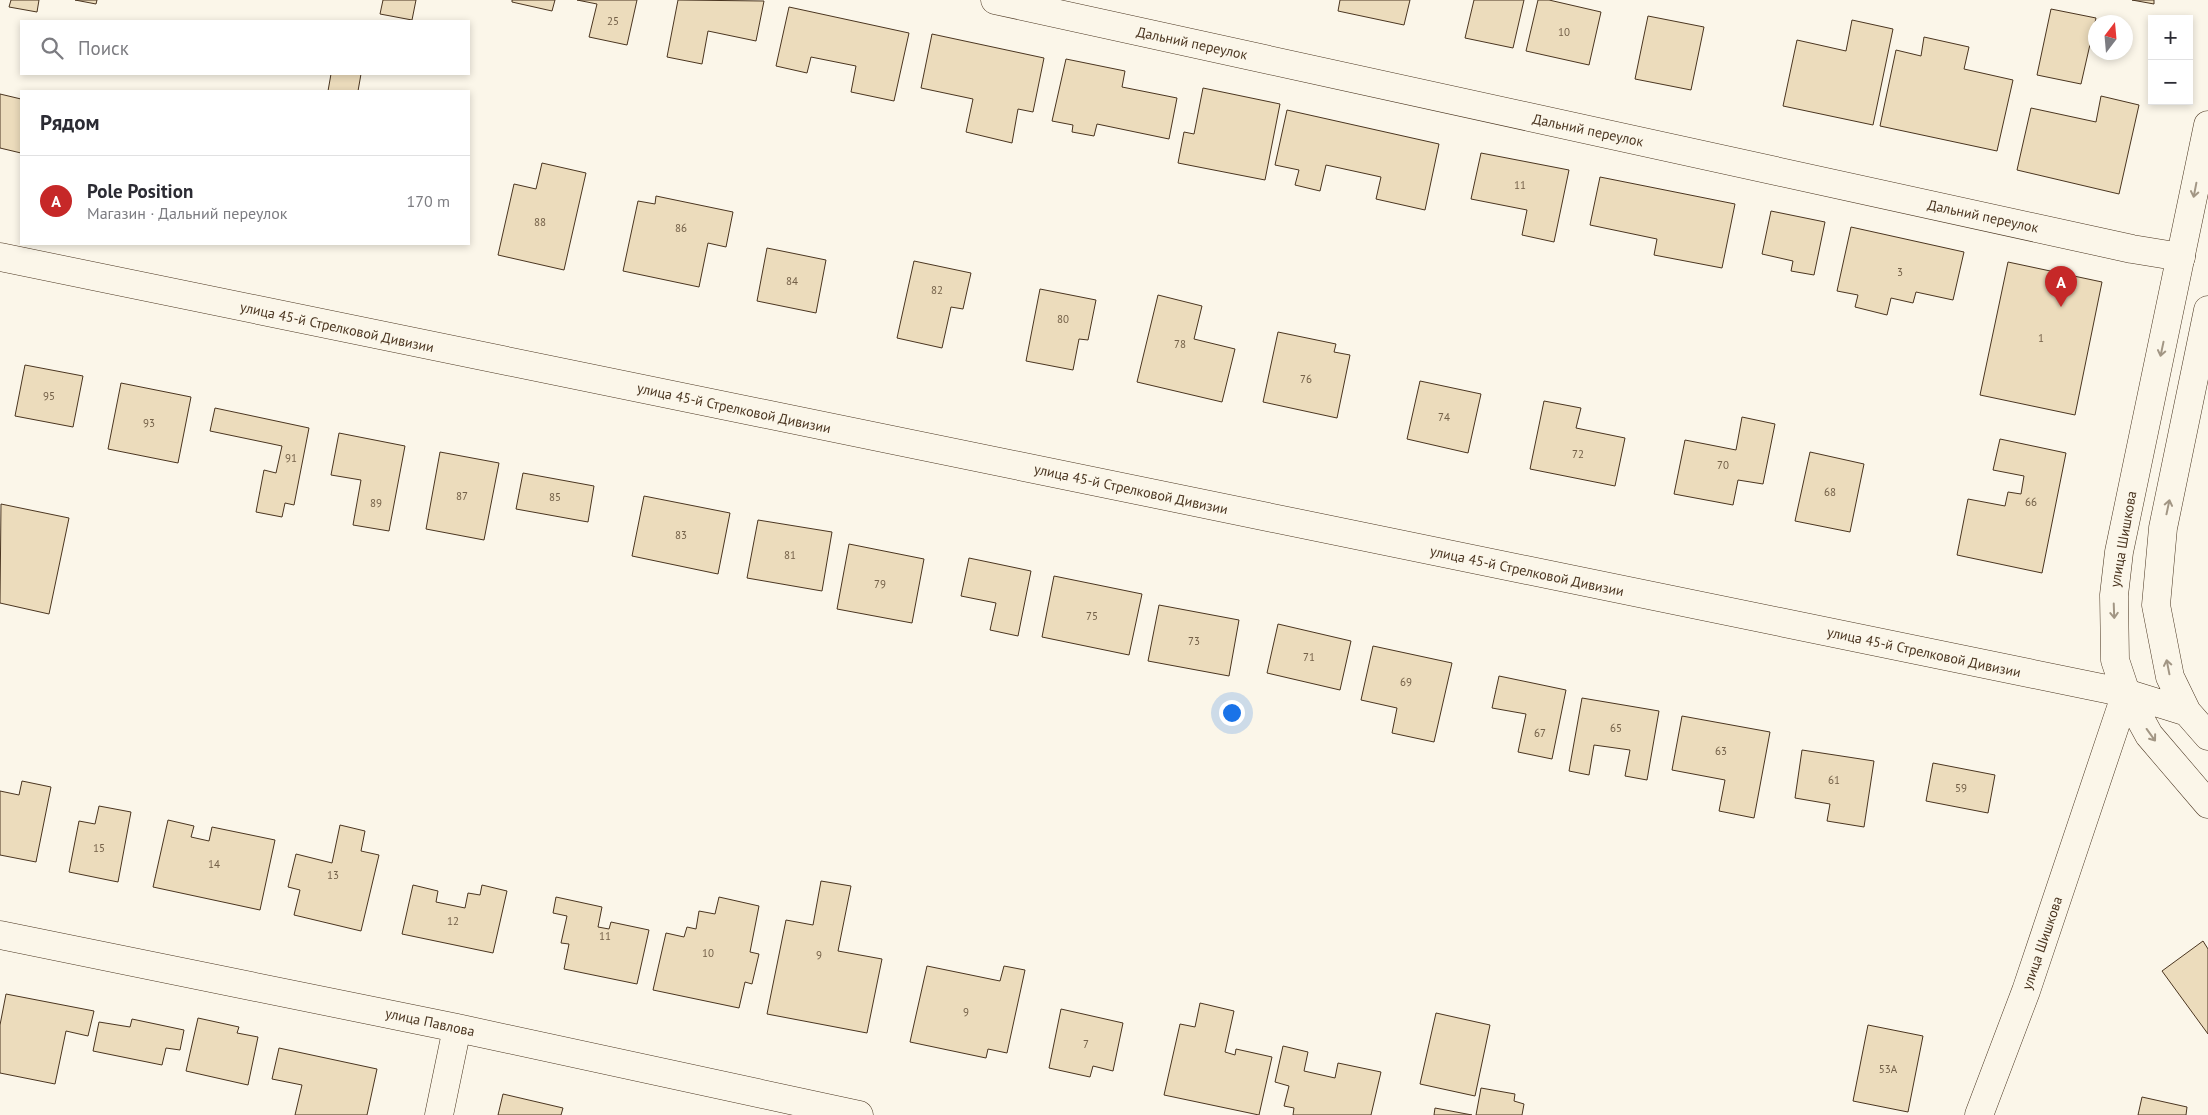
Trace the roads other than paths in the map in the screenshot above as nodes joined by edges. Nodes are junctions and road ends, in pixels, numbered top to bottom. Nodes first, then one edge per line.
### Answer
1 (995, 0) edge
2 (2208, 125) edge
3 (2182, 257) junction
4 (0, 258) edge
5 (2208, 310) edge
6 (2126, 693) junction
7 (2187, 712) junction
8 (2208, 736) edge
9 (2208, 804) edge
10 (0, 935) edge
11 (457, 1028) junction
12 (439, 1115) edge
13 (859, 1115) edge
14 (1979, 1115) edge

1 - 3 main road, Дальний переулок
2 -> 3 main road, улица Шишкова
3 -> 6 main road, улица Шишкова
4 - 6 main road, улица 45-й Стрелковой Дивизии
7 -> 5 main road
6 - 7 main road, улица 45-й Стрелковой Дивизии
6 -> 9 main road
6 - 14 main road, улица Шишкова
7 - 8 main road
10 - 11 main road, улица Павлова
11 - 12 main road
11 - 13 main road, улица Павлова

